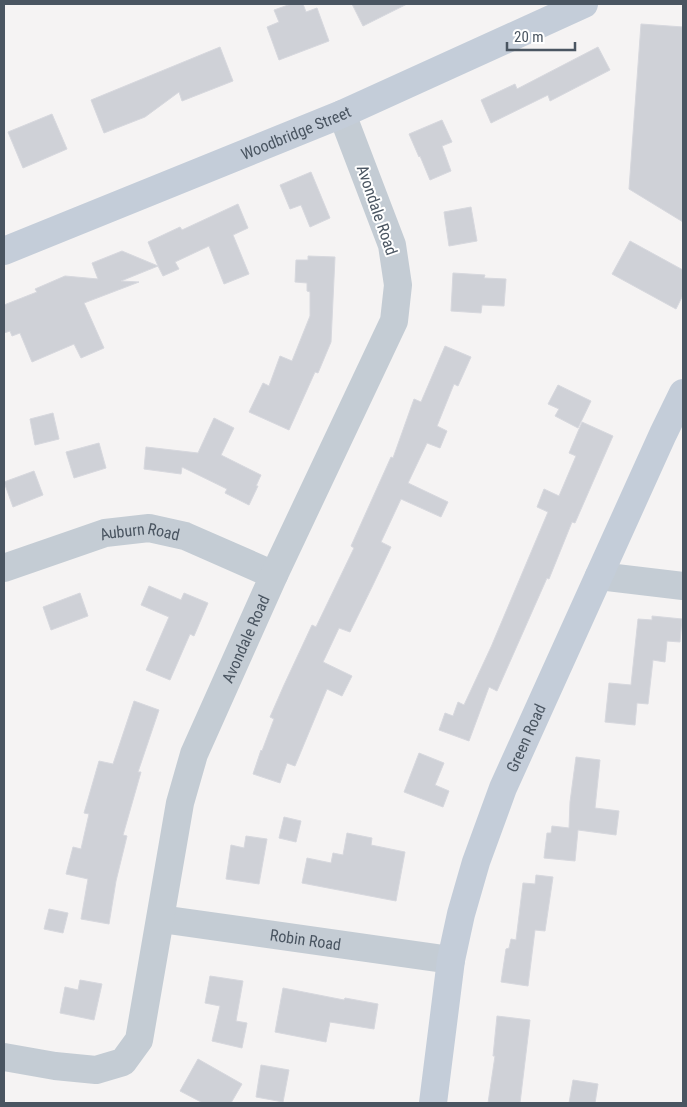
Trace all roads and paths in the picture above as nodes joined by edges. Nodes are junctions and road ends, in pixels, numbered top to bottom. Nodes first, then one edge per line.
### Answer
1 (584, 4) edge
2 (342, 114) junction
3 (4, 252) edge
4 (683, 393) edge
5 (4, 568) edge
6 (274, 574) junction
7 (599, 576) junction
8 (683, 586) edge
9 (161, 918) junction
10 (451, 960) junction
11 (4, 1057) edge
12 (433, 1103) edge

1 - 2 street, Woodbridge Street
2 - 3 street, Woodbridge Street
2 - 6 street, Avondale Road
4 - 7 street, Green Road
5 - 6 street, Auburn Road
6 - 9 street, Avondale Road
7 - 8 street
7 - 10 street, Green Road
9 - 10 street, Robin Road
9 - 11 street, Avondale Road
10 - 12 street, Green Road

